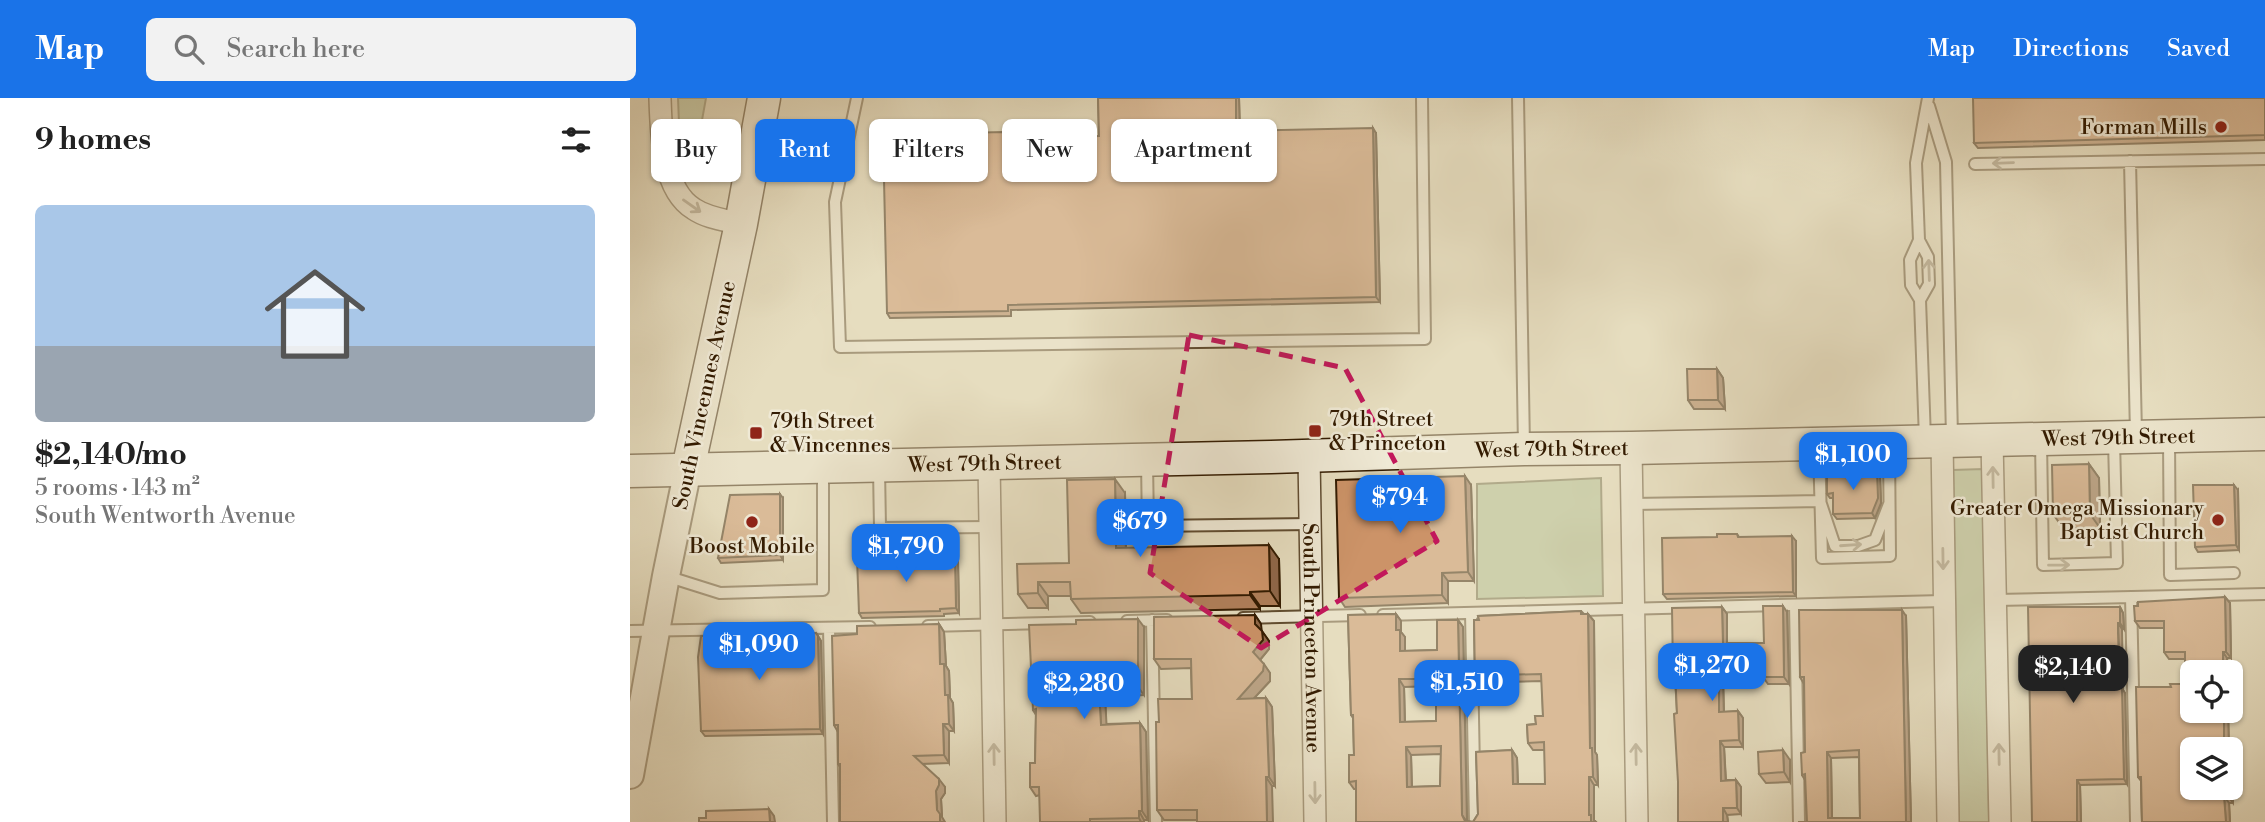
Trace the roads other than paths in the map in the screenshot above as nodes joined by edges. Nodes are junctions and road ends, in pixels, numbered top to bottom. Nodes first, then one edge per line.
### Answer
1 (660, 98) edge
2 (764, 98) edge
3 (857, 98) edge
4 (1422, 98) edge
5 (1518, 98) edge
6 (1928, 100) edge
7 (2265, 159) edge
8 (2130, 161) junction
9 (1975, 164) dead end
10 (741, 224) junction
11 (1919, 240) junction
12 (1920, 300) junction
13 (2265, 434) edge
14 (2169, 436) junction
15 (2125, 437) junction
16 (2041, 439) junction
17 (1992, 440) junction
18 (1939, 441) junction
19 (1889, 442) junction
20 (1819, 444) junction
21 (1524, 449) junction
22 (1631, 449) junction
23 (1309, 456) junction
24 (1147, 460) junction
25 (989, 463) junction
26 (879, 466) junction
27 (823, 467) junction
28 (688, 469) junction
29 (630, 471) edge
30 (1820, 501) junction
31 (1632, 504) junction
32 (1889, 505) junction
33 (1311, 524) junction
34 (990, 527) junction
35 (2234, 573) dead end
36 (666, 576) junction
37 (2265, 594) edge
38 (2131, 597) junction
39 (1996, 600) junction
40 (1943, 601) junction
41 (1795, 605) junction
42 (1633, 609) junction
43 (1471, 613) junction
44 (1311, 617) junction
45 (1231, 618) edge
46 (1152, 620) junction
47 (1178, 620) edge
48 (1099, 621) edge
49 (1113, 621) edge
50 (992, 624) junction
51 (883, 626) edge
52 (923, 626) edge
53 (829, 628) junction
54 (643, 631) edge
55 (630, 775) edge
56 (833, 822) edge
57 (995, 822) edge
58 (1156, 822) edge
59 (1315, 822) edge
60 (1475, 822) edge
61 (1637, 822) edge
62 (1799, 822) edge
63 (1948, 822) edge
64 (2000, 822) edge
65 (2136, 822) edge

1 -> 10 street
2 - 10 main road, South Vincennes Avenue
3 - 4 lane
5 - 21 lane
6 - 11 lane
6 - 18 lane
7 - 8 lane
8 -> 9 lane
8 - 15 lane
10 - 28 main road, South Vincennes Avenue
11 - 12 lane
12 -> 11 lane
12 - 18 lane
13 - 14 main road, West 79th Street
14 - 15 main road, West 79th Street
14 - 35 lane
15 - 16 main road, West 79th Street
16 -> 15 lane
16 - 17 main road, West 79th Street
17 - 18 main road, West 79th Street
39 -> 17 street
18 - 19 main road, West 79th Street
18 -> 40 street
19 - 20 main road, West 79th Street
19 - 32 lane
20 - 22 main road, West 79th Street
20 - 30 lane
21 - 22 main road, West 79th Street
21 - 23 main road, West 79th Street
22 - 31 street
23 - 24 main road, West 79th Street
23 - 33 street, South Princeton Avenue
24 - 25 main road, West 79th Street
24 - 33 lane
25 - 26 main road, West 79th Street
25 - 34 street
26 - 27 main road, West 79th Street
26 - 34 lane
27 - 28 main road, West 79th Street
27 - 36 lane
28 - 29 main road, West 79th Street
28 - 36 street, South Vincennes Avenue
30 - 31 lane
30 -> 32 lane
30 - 32 lane
31 - 42 street
33 - 44 street, South Princeton Avenue
34 - 50 street
36 - 54 street, South Vincennes Avenue
37 - 38 lane
38 - 39 lane
38 - 65 lane
64 -> 39 street
40 - 41 lane
40 - 63 street
41 - 42 lane
41 - 62 lane
42 - 43 lane
61 -> 42 street
43 - 44 lane
43 - 60 lane
44 - 45 lane
44 -> 59 street, South Princeton Avenue
46 - 47 lane
46 - 49 lane
46 - 58 lane
48 - 50 lane
50 - 52 lane
57 -> 50 street
51 - 53 lane
53 - 54 lane
53 - 56 lane
54 - 55 street, South Vincennes Avenue

